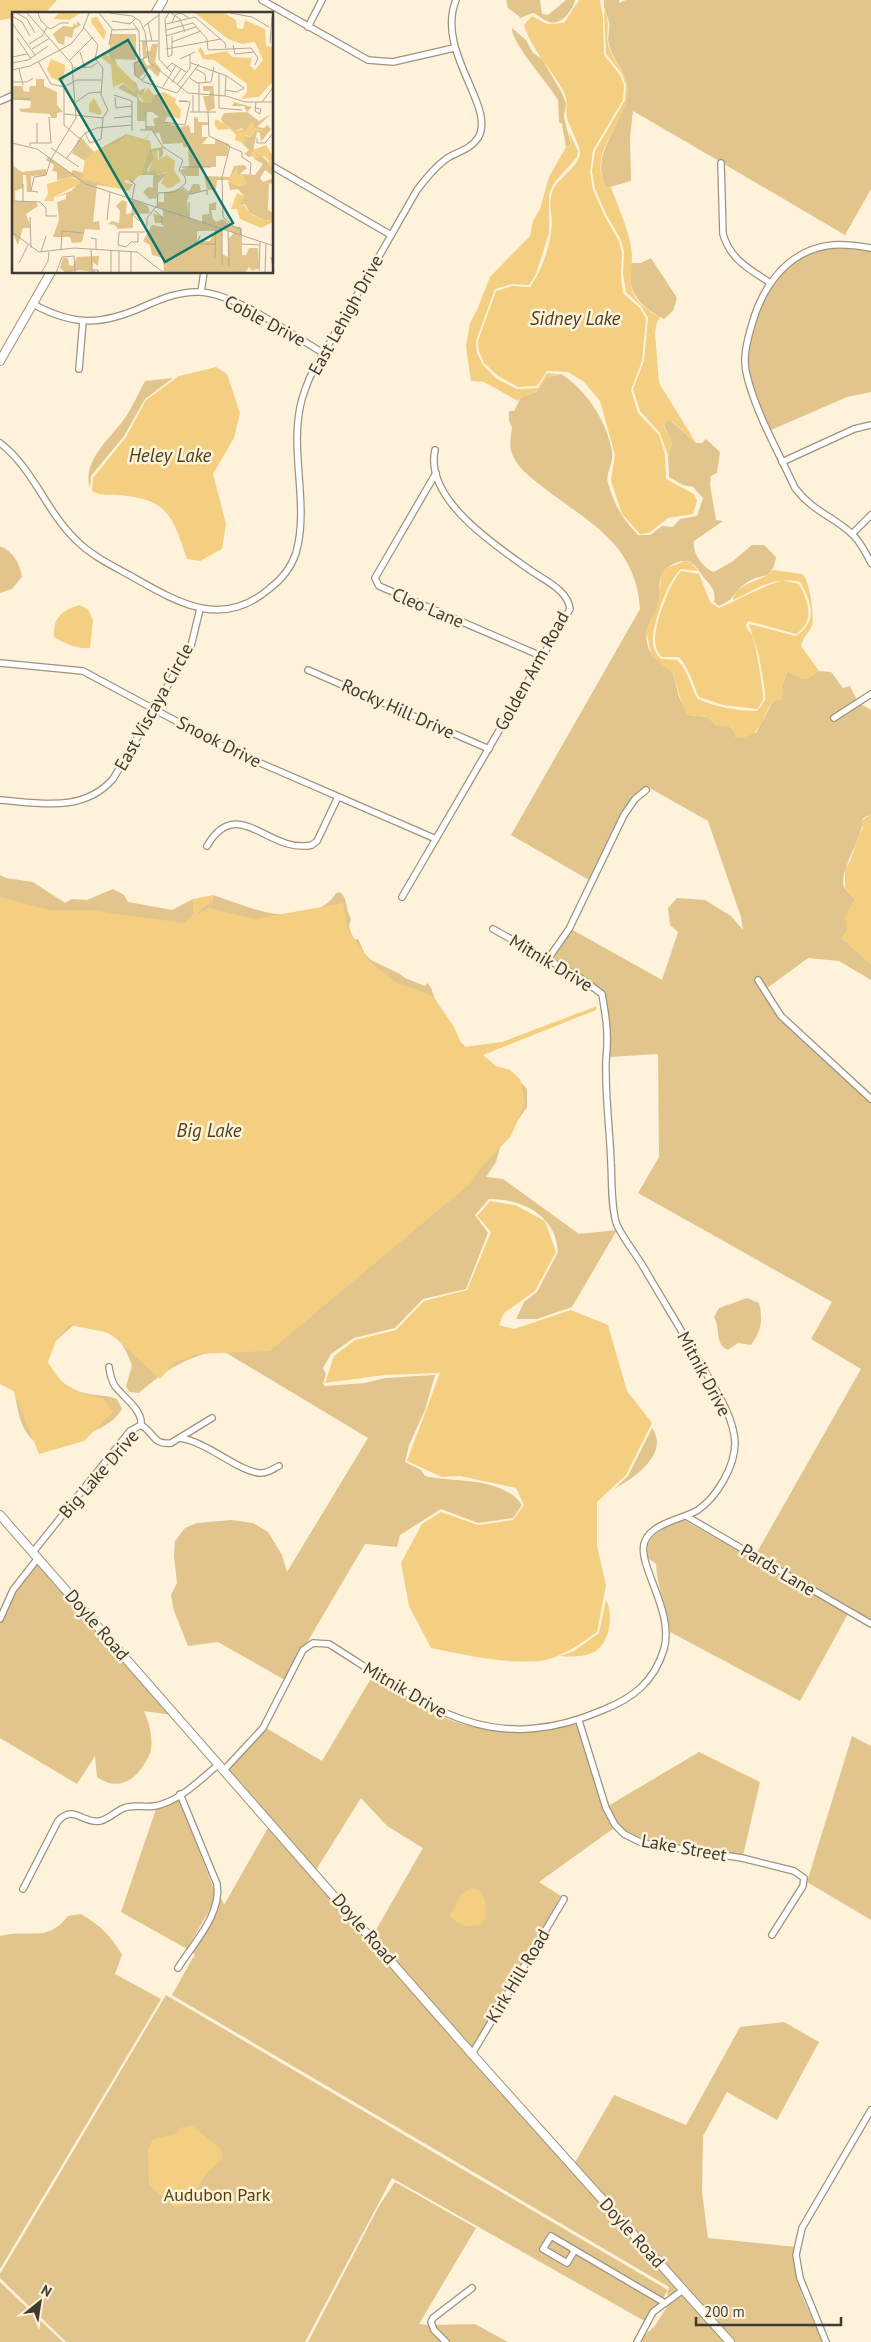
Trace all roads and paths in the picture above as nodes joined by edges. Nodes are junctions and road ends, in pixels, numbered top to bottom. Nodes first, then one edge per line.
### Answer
1 (163, 0) edge
2 (262, 0) edge
3 (322, 0) edge
4 (456, 0) edge
5 (156, 12) edge
6 (308, 27) junction
7 (454, 48) junction
8 (12, 96) edge
9 (0, 100) edge
10 (721, 163) dead end
11 (274, 167) edge
12 (391, 235) junction
13 (871, 248) edge
14 (50, 274) edge
15 (204, 274) edge
16 (769, 282) junction
17 (201, 292) junction
18 (33, 304) junction
19 (83, 321) junction
20 (323, 353) junction
21 (0, 361) edge
22 (79, 369) dead end
23 (871, 425) edge
24 (0, 443) edge
25 (435, 450) dead end
26 (782, 462) junction
27 (436, 473) junction
28 (871, 515) edge
29 (852, 534) junction
30 (871, 563) edge
31 (200, 609) junction
32 (541, 656) junction
33 (0, 663) edge
34 (308, 670) dead end
35 (871, 694) edge
36 (154, 709) junction
37 (834, 718) dead end
38 (489, 749) junction
39 (646, 790) dead end
40 (338, 797) junction
41 (0, 800) edge
42 (436, 839) junction
43 (207, 846) dead end
44 (402, 897) dead end
45 (493, 929) dead end
46 (548, 959) junction
47 (758, 980) dead end
48 (871, 1099) edge
49 (109, 1367) dead end
50 (212, 1418) dead end
51 (141, 1424) junction
52 (180, 1438) junction
53 (279, 1466) dead end
54 (0, 1515) edge
55 (686, 1516) junction
56 (36, 1555) junction
57 (0, 1619) edge
58 (871, 1624) edge
59 (579, 1721) junction
60 (222, 1767) junction
61 (180, 1794) junction
62 (23, 1889) dead end
63 (564, 1899) dead end
64 (772, 1935) dead end
65 (178, 1968) dead end
66 (472, 2054) junction
67 (871, 2110) edge
68 (575, 2250) junction
69 (472, 2288) dead end
70 (683, 2290) junction
71 (665, 2303) junction
72 (446, 2342) edge
73 (637, 2342) edge
74 (729, 2342) edge
75 (826, 2342) edge

1 - 5 main road
2 - 6 street
3 - 6 street
4 - 7 street, East Lehigh Drive
6 - 7 street
7 - 12 street, East Lehigh Drive
8 - 9 street
10 - 16 street
11 - 12 street
12 - 20 street, East Lehigh Drive
13 - 16 street
14 - 18 main road
15 - 17 street
16 - 26 street
17 - 19 street, Coble Drive
17 - 20 street, Coble Drive
18 - 19 street, Coble Drive
18 - 21 main road
19 - 22 street
20 - 31 street, East Lehigh Drive
23 - 26 street
24 - 31 street
25 - 27 street, Golden Arm Road
26 - 29 street
27 - 32 street, Golden Arm Road
27 - 32 street, Cleo Lane
28 - 29 street
29 - 30 street
31 - 36 street, East Viscaya Circle
32 - 38 street, Golden Arm Road
33 - 36 street, Snook Drive
34 - 38 street, Rocky Hill Drive
35 - 37 street
36 - 40 street, Snook Drive
36 - 41 street, East Viscaya Circle
38 - 42 street, Golden Arm Road
39 - 46 street
40 - 42 street, Snook Drive
40 - 43 street
42 - 44 street, Golden Arm Road
45 - 46 street, Mitnik Drive
46 - 55 street, Mitnik Drive
47 - 48 street
49 - 51 street, Big Lake Drive
50 - 52 street
51 - 52 street
51 - 56 street, Big Lake Drive
52 - 53 street
54 - 56 main road, Doyle Road
55 - 58 street, Pards Lane
55 - 59 street, Mitnik Drive
56 - 57 street, Big Lake Drive
56 - 60 main road, Doyle Road
59 - 60 street, Mitnik Drive
59 - 64 street, Lake Street
60 - 61 street, Mitnik Drive
60 - 66 main road, Doyle Road
61 - 62 street, Mitnik Drive
61 - 65 street
63 - 66 street, Kirk Hill Road
66 - 70 main road, Doyle Road
67 - 75 street
68 - 68 street
68 - 71 street
69 - 72 street
70 - 71 street
70 - 74 main road, Doyle Road
71 - 73 street

